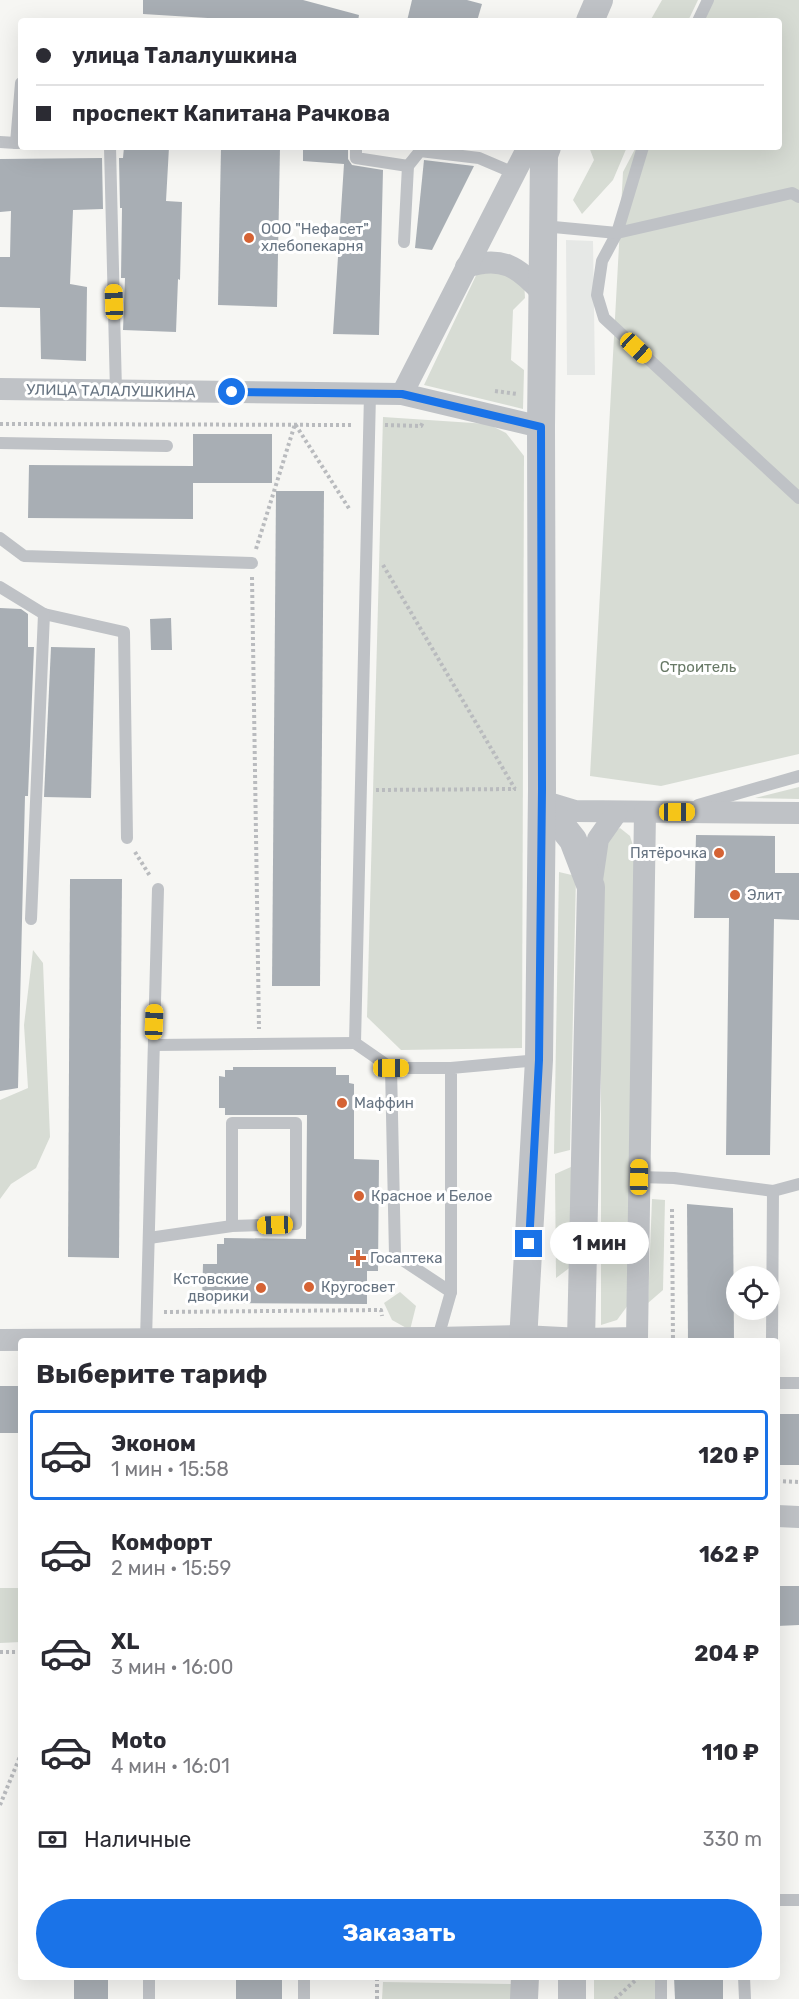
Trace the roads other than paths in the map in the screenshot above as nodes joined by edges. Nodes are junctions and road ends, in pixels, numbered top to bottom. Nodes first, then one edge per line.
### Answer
1 (599, 0) edge
2 (708, 0) edge
3 (591, 18) edge
4 (699, 18) edge
5 (0, 142) edge
6 (18, 143) edge
7 (110, 150) edge
8 (356, 150) edge
9 (526, 150) edge
10 (546, 150) edge
11 (642, 150) edge
12 (408, 166) junction
13 (514, 173) junction
14 (799, 197) edge
15 (543, 226) junction
16 (617, 233) junction
17 (404, 242) dead end
18 (466, 267) junction
19 (543, 294) junction
20 (0, 389) edge
21 (116, 391) junction
22 (370, 394) junction
23 (402, 394) junction
24 (541, 427) junction
25 (0, 443) edge
26 (167, 446) dead end
27 (799, 498) edge
28 (0, 538) edge
29 (252, 563) road end
30 (0, 587) edge
31 (44, 614) junction
32 (799, 776) edge
33 (542, 801) junction
34 (617, 812) junction
35 (645, 812) junction
36 (677, 812) junction
37 (799, 813) edge
38 (127, 838) road end
39 (591, 887) junction
40 (158, 889) road end
41 (31, 919) dead end
42 (355, 1043) junction
43 (154, 1045) junction
44 (539, 1060) junction
45 (391, 1068) junction
46 (451, 1068) junction
47 (639, 1177) junction
48 (799, 1184) edge
49 (773, 1191) junction
50 (232, 1226) junction
51 (148, 1238) junction
52 (450, 1292) junction
53 (146, 1338) edge
54 (438, 1338) edge
55 (523, 1338) edge
56 (581, 1338) edge
57 (637, 1338) edge
58 (772, 1338) edge
59 (0, 1340) edge
60 (18, 1340) edge
61 (780, 1383) edge
62 (799, 1383) edge
63 (780, 1516) edge
64 (799, 1517) edge
65 (780, 1900) edge
66 (799, 1900) edge
67 (149, 1980) edge
68 (303, 1980) edge
69 (525, 1980) edge
70 (572, 1980) edge
71 (662, 1980) edge
72 (744, 1980) edge
73 (149, 1999) edge
74 (304, 1999) edge
75 (524, 1999) edge
76 (572, 1999) edge
77 (660, 1999) edge
78 (745, 1999) edge

1 - 3 street
2 - 4 lane
5 - 6 lane
7 - 21 lane
8 - 12 lane
9 - 13 street
10 - 15 street
11 - 16 lane
12 - 13 lane
12 - 17 lane
13 - 18 street
14 - 16 lane
15 - 16 lane
15 - 19 street
16 - 27 lane
18 - 19 street
18 - 23 street
19 - 24 street
20 - 21 street, УЛИЦА ТАЛАЛУШКИНА
21 - 22 street, УЛИЦА ТАЛАЛУШКИНА
22 - 23 street, УЛИЦА ТАЛАЛУШКИНА
22 - 42 lane
23 - 24 street, УЛИЦА ТАЛАЛУШКИНА
24 - 33 street
25 - 26 lane
28 - 29 lane
30 - 31 lane
31 - 38 lane
31 - 41 lane
32 - 36 lane
33 - 34 street
33 - 39 street
33 - 44 street
34 - 35 street
34 - 39 street
35 - 36 street
35 - 47 street
36 - 37 street
39 - 56 street
40 - 43 lane
42 - 43 lane
42 - 45 lane
43 - 51 lane
44 - 46 lane
44 - 55 street
45 - 46 lane
45 - 52 lane
46 - 52 lane
47 - 49 lane
47 - 57 street
48 - 49 lane
49 - 58 lane
50 - 50 lane
50 - 51 lane
51 - 53 lane
52 - 54 lane
59 - 60 street
61 - 62 lane
63 - 64 street
65 - 66 lane
67 - 73 lane
68 - 74 lane
69 - 75 street
70 - 76 street
71 - 77 lane
72 - 78 lane

